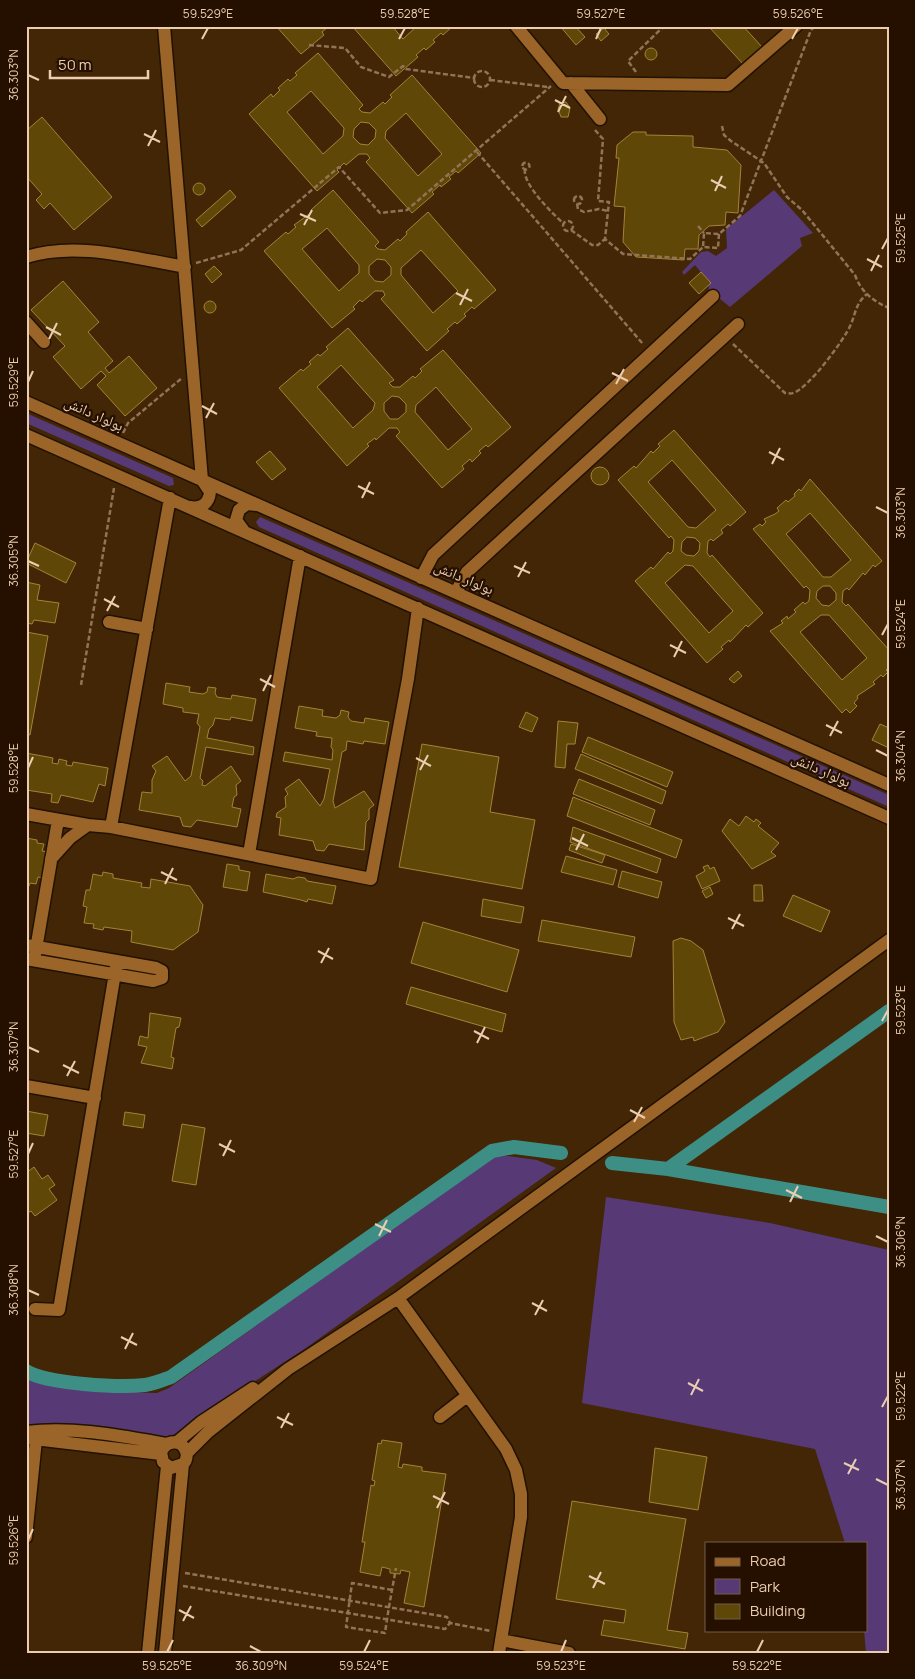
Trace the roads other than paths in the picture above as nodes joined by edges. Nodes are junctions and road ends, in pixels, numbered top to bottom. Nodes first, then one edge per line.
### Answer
1 (164, 26) edge
2 (516, 26) edge
3 (796, 26) edge
4 (571, 82) junction
5 (597, 124) road end
6 (26, 257) edge
7 (184, 267) junction
8 (713, 296) dead end
9 (26, 322) edge
10 (738, 324) dead end
11 (44, 342) dead end
12 (26, 402) edge
13 (26, 435) edge
14 (202, 480) junction
15 (170, 498) junction
16 (257, 505) junction
17 (188, 506) junction
18 (245, 532) junction
19 (300, 556) junction
20 (421, 578) junction
21 (456, 592) junction
22 (418, 608) junction
23 (109, 622) dead end
24 (147, 629) junction
25 (889, 785) edge
26 (26, 814) edge
27 (889, 818) edge
28 (58, 820) junction
29 (88, 825) junction
30 (111, 827) junction
31 (249, 854) junction
32 (51, 859) junction
33 (889, 940) edge
34 (31, 946) edge
35 (30, 960) edge
36 (118, 961) junction
37 (115, 974) junction
38 (26, 1086) edge
39 (94, 1098) junction
40 (398, 1298) junction
41 (35, 1308) dead end
42 (288, 1369) junction
43 (467, 1396) junction
44 (440, 1417) dead end
45 (29, 1437) edge
46 (168, 1452) junction
47 (185, 1458) junction
48 (26, 1537) edge
49 (501, 1642) edge
50 (148, 1653) edge
51 (165, 1653) edge
52 (570, 1653) edge

1 - 7 street
2 - 4 street
3 - 4 street
4 - 5 street
6 - 7 street
7 - 14 street
8 - 20 street
9 - 11 street
10 - 21 street
12 - 14 street, بولوار دانش
13 - 15 street, بولوار دانش
14 - 16 street, بولوار دانش
14 - 17 street
15 - 17 street, بولوار دانش
15 - 24 street
16 - 18 street
16 - 20 street, بولوار دانش
17 - 18 street, بولوار دانش
18 - 19 street, بولوار دانش
19 - 22 street, بولوار دانش
19 - 31 street
20 - 21 street, بولوار دانش
21 - 25 street, بولوار دانش
22 - 27 street, بولوار دانش
22 - 31 street
23 - 24 street
24 - 30 street
26 - 28 street
28 - 29 street
28 - 32 street
29 - 30 street
29 - 32 street
30 - 31 street
32 - 34 street
33 - 40 street
34 - 35 street
34 - 36 street
35 - 37 street
36 - 37 street
36 - 37 street
37 - 39 street
38 - 39 street
39 - 41 street
40 - 42 street
40 - 43 street
42 - 46 street
42 - 47 street
43 - 44 street
43 - 49 street
45 - 46 street
45 - 48 street
46 - 47 street
46 - 47 street
46 - 50 street
47 - 51 street
49 - 52 street

